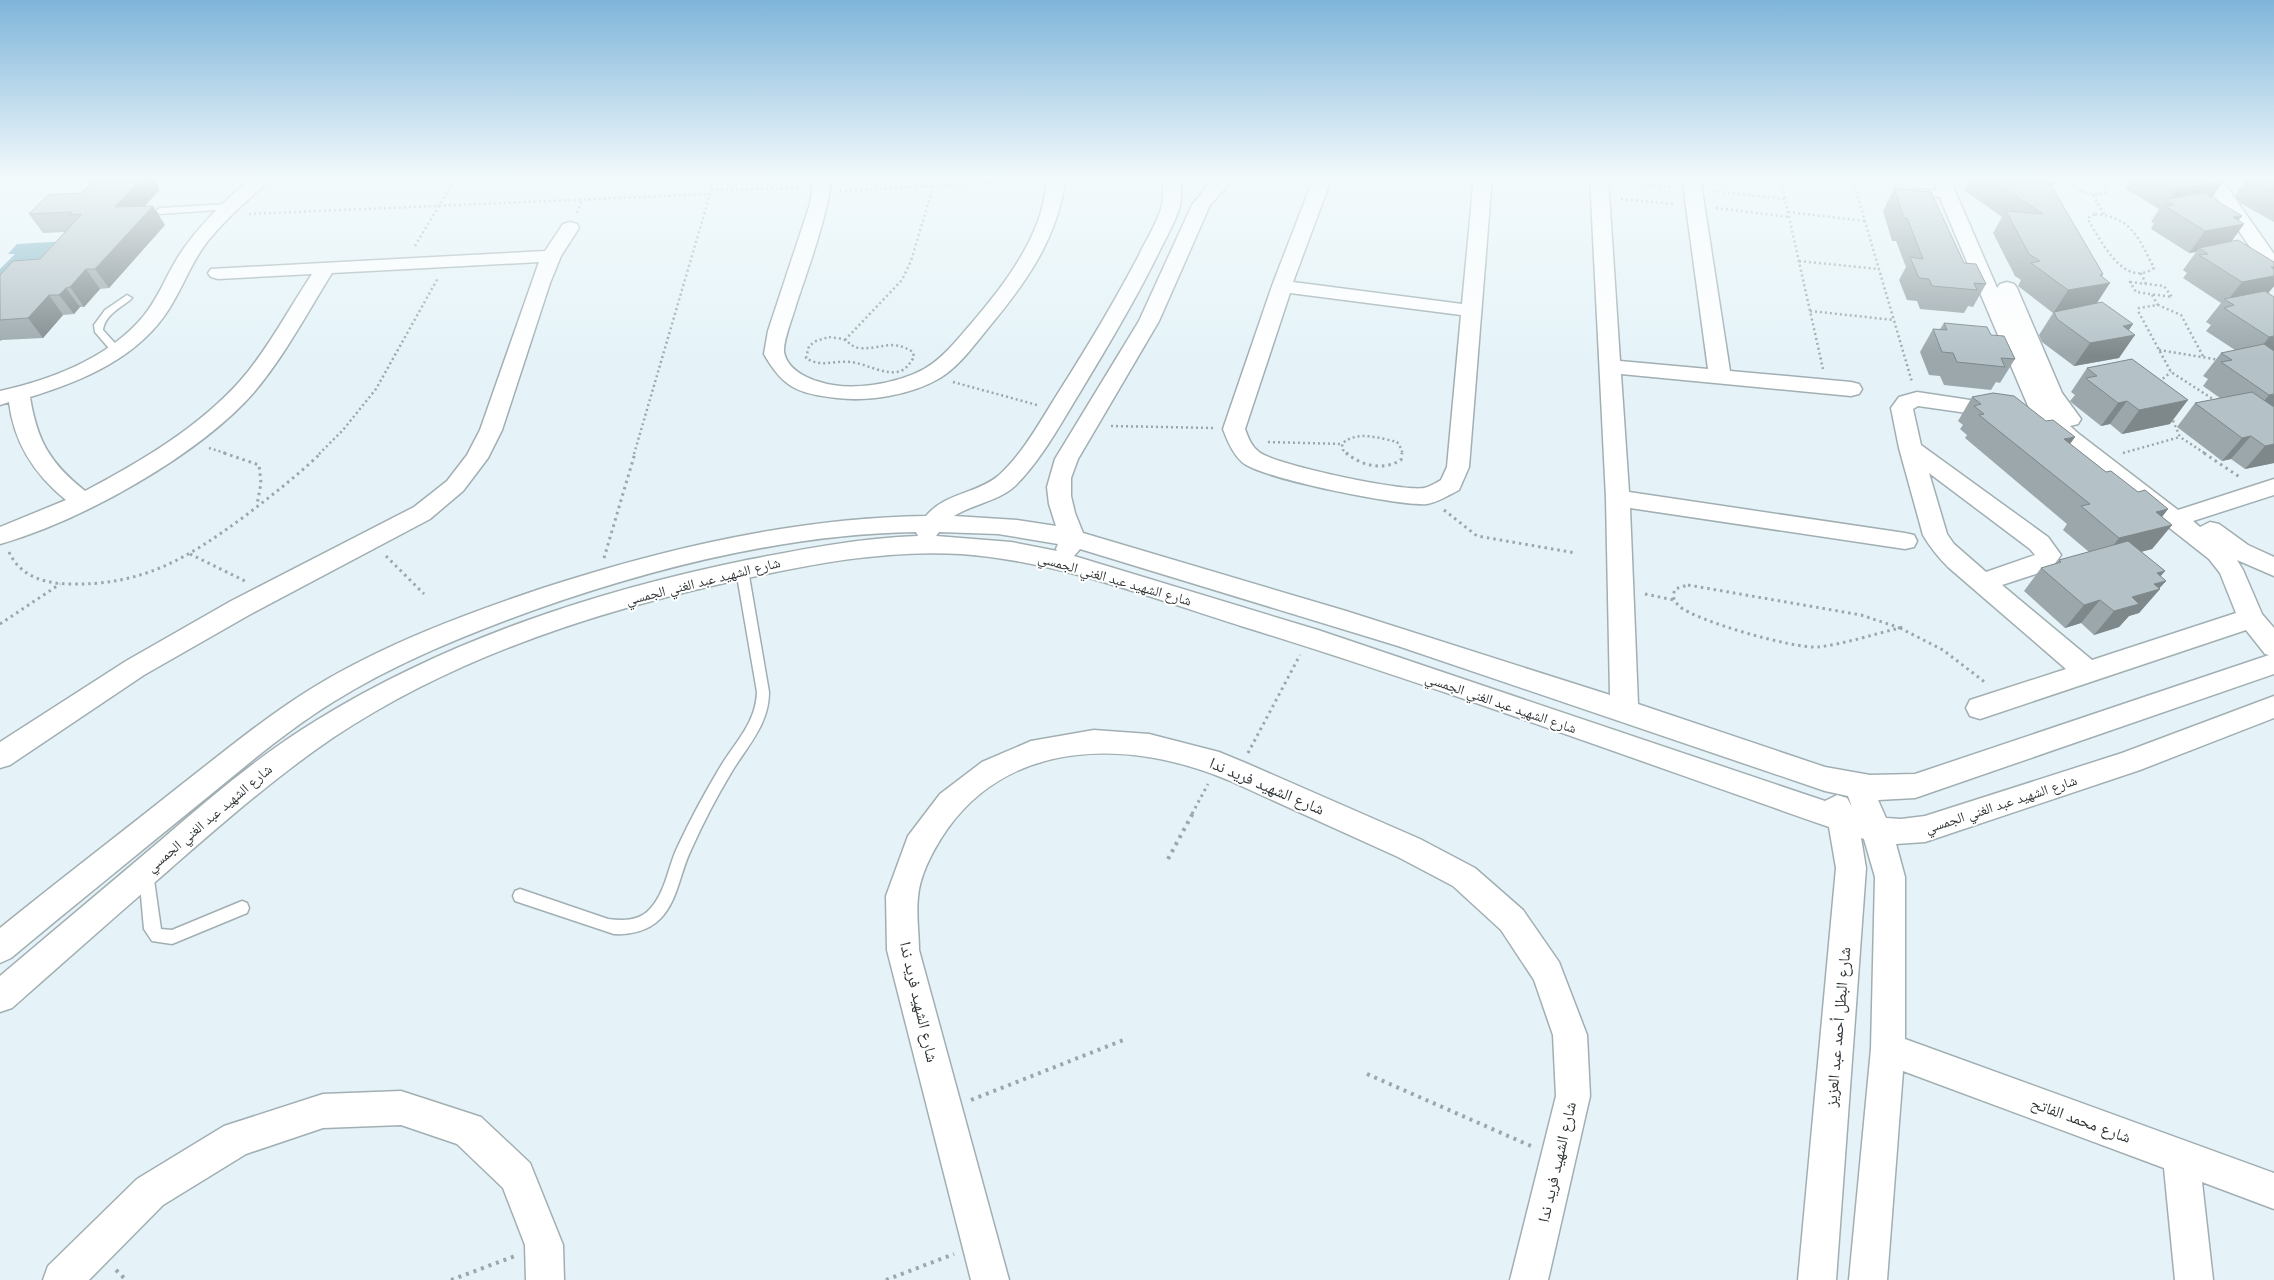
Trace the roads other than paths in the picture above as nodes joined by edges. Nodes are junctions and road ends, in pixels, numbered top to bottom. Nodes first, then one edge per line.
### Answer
1 (203, 237) edge
2 (564, 237) edge
3 (809, 237) edge
4 (1041, 237) edge
5 (1157, 237) edge
6 (1188, 237) edge
7 (1298, 237) edge
8 (1478, 237) edge
9 (1602, 237) edge
10 (1700, 237) edge
11 (1969, 237) edge
12 (1973, 237) edge
13 (2252, 237) edge
14 (551, 256) junction
15 (325, 268) junction
16 (2274, 268) edge
17 (218, 273) dead end
18 (1282, 286) junction
19 (127, 298) dead end
20 (1472, 311) junction
21 (117, 351) junction
22 (1609, 366) junction
23 (1720, 376) junction
24 (1851, 389) dead end
25 (10, 396) edge
26 (2047, 417) junction
27 (1910, 448) junction
28 (2267, 489) edge
29 (1427, 496) joint
30 (1618, 498) junction
31 (83, 501) junction
32 (2188, 514) junction
33 (933, 523) junction
34 (3, 535) edge
35 (1905, 541) dead end
36 (916, 544) junction
37 (1068, 549) junction
38 (2266, 564) edge
39 (742, 570) junction
40 (2231, 570) junction
41 (1982, 582) junction
42 (2251, 618) junction
43 (2274, 647) edge
44 (2274, 664) edge
45 (2088, 672) junction
46 (2274, 707) edge
47 (1980, 708) dead end
48 (1624, 709) junction
49 (0, 757) edge
50 (1825, 779) junction
51 (1859, 788) junction
52 (1843, 820) junction
53 (1875, 830) junction
54 (146, 871) junction
55 (520, 896) dead end
56 (242, 908) dead end
57 (0, 948) edge
58 (0, 997) edge
59 (1888, 1049) junction
60 (2182, 1157) junction
61 (2274, 1191) edge
62 (62, 1280) edge
63 (545, 1280) edge
64 (990, 1280) edge
65 (1529, 1280) edge
66 (1817, 1280) edge
67 (1868, 1280) edge
68 (2194, 1280) edge

1 - 21 street
2 - 14 street
3 - 4 street
5 - 33 street
6 - 37 street
7 - 18 street
8 - 20 street
9 - 22 street
10 - 23 street
11 - 26 street
12 - 32 street
13 - 16 street
14 - 15 street
14 - 49 street
15 - 17 street
15 - 31 street
18 - 20 street
18 - 29 street
19 - 21 lane
20 - 29 street
21 - 25 street
22 - 23 street
22 - 30 street
23 - 24 street
25 - 31 street
26 - 27 street
26 - 40 street
27 - 41 street
27 - 41 street
28 - 32 street
30 - 35 street
30 - 48 street
31 - 34 street
32 - 38 street
33 - 36 street
33 - 37 street, شارع الشهيد عبد الغني الجمسي
33 - 57 street, شارع الشهيد عبد الغني الجمسي
36 - 37 street, شارع الشهيد عبد الغني الجمسي
36 - 39 street, شارع الشهيد عبد الغني الجمسي
37 - 48 street, شارع الشهيد عبد الغني الجمسي
37 - 52 street, شارع الشهيد عبد الغني الجمسي
38 - 40 street
39 - 54 street, شارع الشهيد عبد الغني الجمسي
39 - 55 lane
40 - 42 street
41 - 45 street
42 - 43 street
42 - 45 street
44 - 51 street, شارع الشهيد عبد الغني الجمسي
45 - 47 street
46 - 53 street, شارع الشهيد عبد الغني الجمسي
48 - 50 street, شارع الشهيد عبد الغني الجمسي
50 - 51 street, شارع الشهيد عبد الغني الجمسي
50 - 52 street, شارع البطل أحمد عبد العزيز
51 - 53 street
52 - 53 street, شارع الشهيد عبد الغني الجمسي
52 - 66 street, شارع البطل أحمد عبد العزيز
53 - 59 street
54 - 56 lane
54 - 58 street, شارع الشهيد عبد الغني الجمسي
59 - 60 street, شارع محمد الفاتح
59 - 67 street
60 - 61 street, شارع محمد الفاتح
60 - 68 street
62 - 63 street
64 - 65 street, شارع الشهيد فريد ندا

